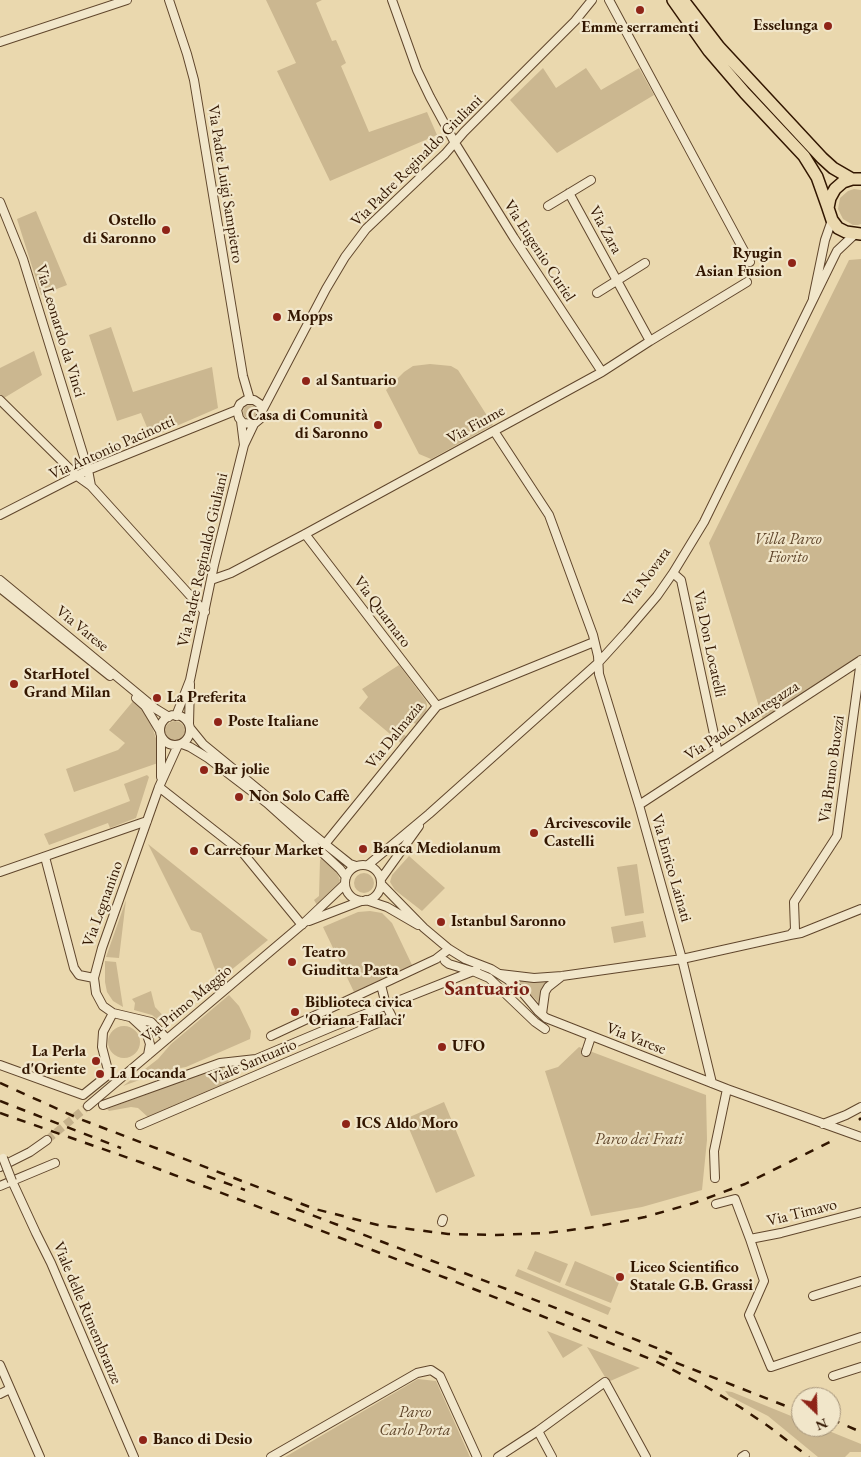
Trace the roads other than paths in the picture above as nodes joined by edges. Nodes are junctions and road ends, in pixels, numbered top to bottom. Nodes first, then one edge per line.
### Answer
1 (127, 0) edge
2 (168, 0) edge
3 (392, 0) edge
4 (592, 0) edge
5 (609, 0) edge
6 (673, 0) edge
7 (684, 0) edge
8 (0, 42) edge
9 (455, 144) junction
10 (858, 178) edge
11 (591, 180) dead end
12 (569, 193) junction
13 (0, 202) edge
14 (548, 206) dead end
15 (828, 208) junction
16 (832, 220) junction
17 (859, 234) edge
18 (750, 262) dead end
19 (645, 263) dead end
20 (617, 280) junction
21 (747, 282) dead end
22 (597, 293) dead end
23 (812, 300) junction
24 (650, 341) junction
25 (602, 372) junction
26 (275, 388) junction
27 (0, 400) edge
28 (250, 401) junction
29 (237, 410) junction
30 (262, 411) junction
31 (241, 421) junction
32 (254, 424) junction
33 (494, 431) junction
34 (244, 445) junction
35 (88, 470) junction
36 (77, 476) junction
37 (91, 486) junction
38 (0, 515) edge
39 (305, 534) junction
40 (673, 572) junction
41 (0, 580) edge
42 (211, 580) junction
43 (0, 588) edge
44 (205, 612) junction
45 (594, 642) junction
46 (861, 660) edge
47 (598, 663) junction
48 (190, 680) junction
49 (437, 706) junction
50 (173, 716) junction
51 (189, 726) junction
52 (161, 733) junction
53 (180, 744) junction
54 (718, 753) junction
55 (159, 786) junction
56 (639, 804) junction
57 (429, 814) junction
58 (146, 821) junction
59 (325, 844) junction
60 (45, 857) junction
61 (368, 865) junction
62 (356, 866) junction
63 (0, 872) edge
64 (345, 881) junction
65 (381, 882) junction
66 (364, 900) junction
67 (861, 909) edge
68 (303, 924) junction
69 (424, 928) junction
70 (793, 932) junction
71 (449, 949) junction
72 (682, 959) junction
73 (445, 961) dead end
74 (476, 971) junction
75 (500, 974) junction
76 (562, 976) junction
77 (94, 978) junction
78 (382, 985) junction
79 (386, 1005) junction
80 (114, 1013) junction
81 (542, 1014) junction
82 (130, 1017) junction
83 (545, 1029) dead end
84 (271, 1036) dead end
85 (591, 1036) junction
86 (167, 1039) junction
87 (586, 1052) dead end
88 (148, 1055) junction
89 (0, 1065) edge
90 (712, 1083) junction
91 (727, 1088) junction
92 (103, 1105) dead end
93 (88, 1106) tunnel mouth
94 (861, 1106) edge
95 (823, 1124) junction
96 (140, 1125) dead end
97 (861, 1137) edge
98 (47, 1140) tunnel mouth
99 (1, 1156) edge
100 (55, 1162) dead end
101 (0, 1167) edge
102 (715, 1178) dead end
103 (12, 1181) junction
104 (0, 1186) edge
105 (716, 1204) dead end
106 (861, 1212) edge
107 (750, 1239) junction
108 (861, 1281) edge
109 (813, 1296) dead end
110 (861, 1337) edge
111 (0, 1365) edge
112 (861, 1367) edge
113 (833, 1376) dead end
114 (10, 1389) junction
115 (0, 1394) edge
116 (538, 1431) junction
117 (40, 1457) edge
118 (134, 1457) edge
119 (271, 1457) edge
120 (477, 1457) edge
121 (498, 1457) edge
122 (552, 1457) edge
123 (646, 1457) edge

1 - 8 street
2 - 28 street, Via Padre Luigi Sampietro
3 - 9 street, Via Eugenio Curiel
4 - 9 street, Via Padre Reginaldo Giuliani
5 - 18 street
6 - 15 main road
7 - 10 main road
9 - 25 street, Via Eugenio Curiel
9 - 26 street, Via Padre Reginaldo Giuliani
10 - 15 main road
11 - 12 street, Via Zara
12 - 14 street, Via Zara
12 - 20 street, Via Zara
13 - 35 street, Via Leonardo da Vinci
15 - 16 main road
16 - 17 main road
16 - 23 street, Via Novara
17 - 23 street, Via Novara
19 - 20 street, Via Zara
20 - 22 street, Via Zara
20 - 24 street, Via Zara
21 - 24 street, Via Fiume
23 - 40 street, Via Novara
24 - 25 street, Via Fiume
25 - 33 street, Via Fiume
26 - 28 street, Via Padre Reginaldo Giuliani
26 - 30 street, Via Padre Reginaldo Giuliani
27 - 36 street
28 - 29 street, Via Padre Reginaldo Giuliani
28 - 30 street
29 - 31 street, Via Padre Reginaldo Giuliani
29 - 35 street, Via Antonio Pacinotti
30 - 32 street, Via Padre Reginaldo Giuliani
31 - 32 street
31 - 34 street, Via Padre Reginaldo Giuliani
32 - 34 street, Via Padre Reginaldo Giuliani
33 - 39 street, Via Fiume
33 - 45 street, Via Enrico Lainati
34 - 42 street, Via Padre Reginaldo Giuliani
35 - 36 street, Via Antonio Pacinotti
35 - 37 street, Via Leonardo da Vinci
36 - 37 street
36 - 38 street, Via Antonio Pacinotti
37 - 44 street
39 - 42 street, Via Fiume
39 - 49 street, Via Quarnaro
40 - 47 street, Via Novara
40 - 54 street, Via Don Locatelli
41 - 50 street, Via Varese
42 - 44 street, Via Padre Reginaldo Giuliani
43 - 52 street, Via Varese
44 - 48 street, Via Padre Reginaldo Giuliani
45 - 47 street, Via Enrico Lainati
45 - 49 street, Via Dalmazia
46 - 54 street, Via Paolo Mantegazza
46 - 70 street, Via Bruno Buozzi
47 - 56 street, Via Enrico Lainati
47 - 57 street, Via Novara
48 - 50 street, Via Padre Reginaldo Giuliani
48 - 51 street, Via Padre Reginaldo Giuliani
49 - 59 street, Via Dalmazia
50 - 51 street
50 - 52 street
51 - 53 street
51 - 59 street
52 - 53 street
52 - 55 street, Via Legnanino
53 - 55 street, Via Legnanino
53 - 64 street
54 - 56 street, Via Paolo Mantegazza
55 - 58 street, Via Legnanino
55 - 68 street
56 - 72 street, Via Enrico Lainati
57 - 61 street, Via Novara
57 - 65 street, Via Novara
58 - 60 street
58 - 77 street, Via Legnanino
59 - 62 street
60 - 63 street
60 - 77 street
61 - 62 street
61 - 65 street
62 - 64 street
64 - 66 street
64 - 68 street, Via Primo Maggio
65 - 66 street
65 - 69 street, Via Varese
66 - 68 street, Via Primo Maggio
66 - 69 street, Via Varese
67 - 70 street
68 - 86 street, Via Primo Maggio
69 - 71 street, Via Varese
70 - 72 street
71 - 75 street, Via Varese
71 - 78 street
72 - 76 street
72 - 90 street, Via Enrico Lainati
73 - 74 street
74 - 79 street
74 - 83 street
75 - 76 street
75 - 81 street, Via Varese
76 - 81 street
77 - 80 street, Via Legnanino
78 - 79 street, Viale Santuario
78 - 84 street
79 - 92 street, Viale Santuario
79 - 96 street, Viale Santuario
80 - 82 street
80 - 89 street
81 - 85 street, Via Varese
82 - 86 street
82 - 88 street
85 - 87 street
85 - 90 street, Via Varese
86 - 88 street, Via Primo Maggio
88 - 93 street, Via Primo Maggio
90 - 91 street, Via Varese
91 - 95 street, Via Varese
91 - 102 street
94 - 95 street
95 - 97 street, Via Varese
98 - 101 street
99 - 103 street, Viale delle Rimembranze, bridge
100 - 103 street
103 - 104 street
103 - 118 street, Viale delle Rimembranze
105 - 107 street
106 - 107 street, Via Timavo
107 - 110 street
108 - 109 street
111 - 114 street
112 - 113 street
114 - 115 street
114 - 117 street
116 - 121 street
116 - 122 street
116 - 123 street
119 - 120 street

